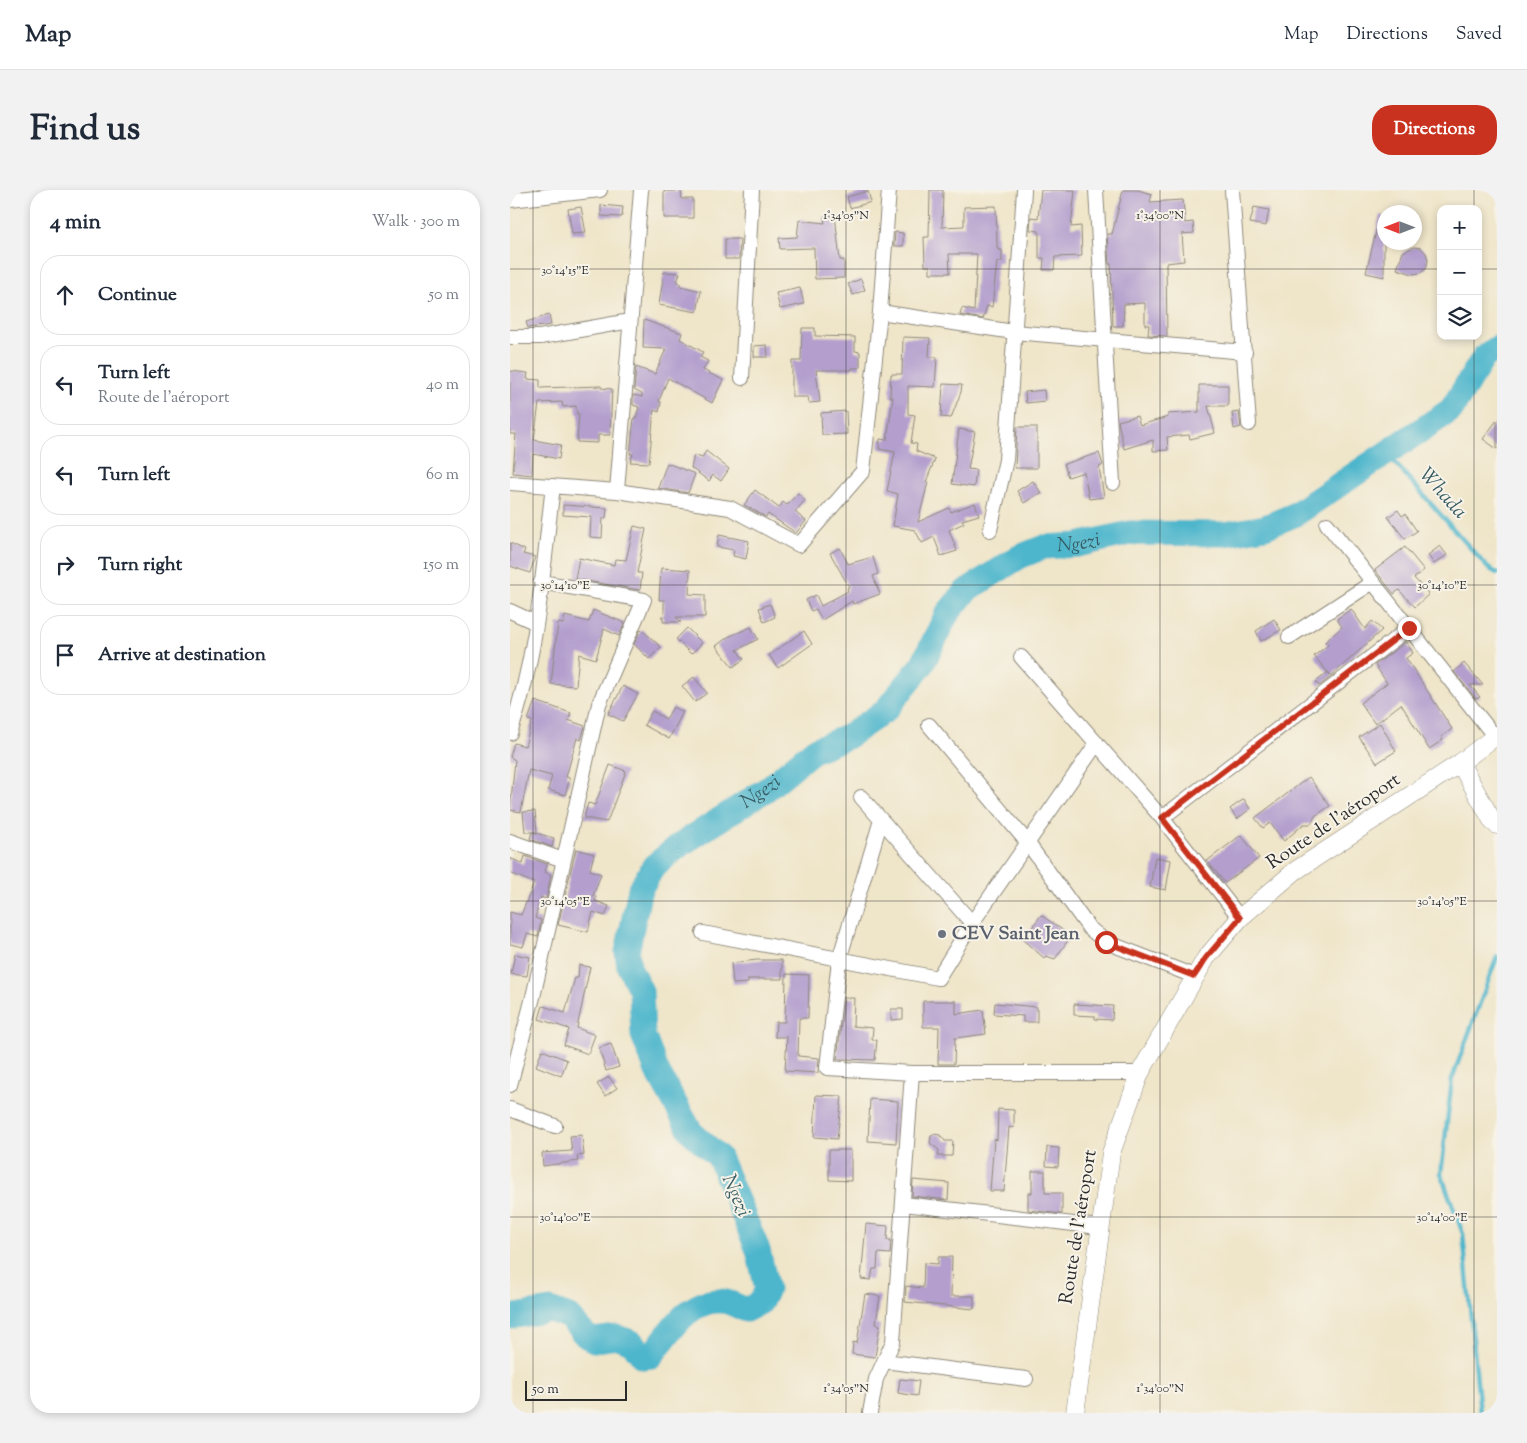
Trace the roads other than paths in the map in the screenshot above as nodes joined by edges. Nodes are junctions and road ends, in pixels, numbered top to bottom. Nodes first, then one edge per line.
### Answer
1 (600, 190) edge
2 (641, 190) edge
3 (752, 190) edge
4 (889, 190) edge
5 (1024, 190) edge
6 (1096, 190) edge
7 (1232, 190) edge
8 (510, 200) edge
9 (880, 312) junction
10 (630, 321) junction
11 (1014, 332) junction
12 (510, 337) edge
13 (1104, 341) junction
14 (1245, 352) junction
15 (742, 378) dead end
16 (1249, 424) dead end
17 (510, 483) edge
18 (1113, 483) dead end
19 (553, 486) junction
20 (617, 491) junction
21 (1327, 524) dead end
22 (990, 530) dead end
23 (541, 582) junction
24 (1373, 582) junction
25 (510, 611) edge
26 (536, 623) junction
27 (1409, 628) junction
28 (1289, 637) dead end
29 (1021, 657) dead end
30 (928, 725) dead end
31 (510, 733) edge
32 (1496, 736) edge
33 (1097, 743) junction
34 (1460, 763) junction
35 (860, 797) dead end
36 (1162, 818) junction
37 (881, 820) junction
38 (1497, 825) edge
39 (510, 841) edge
40 (1028, 842) junction
41 (564, 860) junction
42 (1240, 918) junction
43 (972, 923) junction
44 (703, 933) dead end
45 (839, 960) junction
46 (1194, 976) junction
47 (1140, 1073) junction
48 (912, 1074) junction
49 (510, 1086) edge
50 (510, 1109) edge
51 (555, 1126) dead end
52 (904, 1204) junction
53 (1099, 1227) junction
54 (884, 1361) junction
55 (1026, 1379) dead end
56 (870, 1413) edge
57 (1075, 1413) edge

1 - 8 street
2 - 10 street
3 - 15 street
4 - 9 street
5 - 11 street
6 - 13 street
7 - 14 street
9 - 11 street
9 - 20 street
10 - 12 street
10 - 20 street
11 - 13 street
11 - 22 street
13 - 14 street
13 - 18 street
14 - 16 street
17 - 19 street
19 - 20 street
19 - 23 street
21 - 24 street
23 - 26 street
23 - 41 street
24 - 27 street
24 - 28 street
25 - 26 street
26 - 31 street
27 - 32 street
27 - 36 street
29 - 33 street
30 - 40 street
32 - 34 street, Route de l'aéroport
33 - 36 street
33 - 40 street
34 - 38 street
34 - 42 street, Route de l'aéroport
35 - 37 street
36 - 42 street
37 - 43 street
37 - 45 street
39 - 41 street
40 - 43 street
40 - 46 street
41 - 49 street
42 - 46 street, Route de l'aéroport
43 - 45 street
44 - 45 street
45 - 48 street
46 - 47 street, Route de l'aéroport
47 - 48 street
47 - 53 street, Route de l'aéroport
48 - 52 street
50 - 51 street
52 - 53 street
52 - 54 street
53 - 57 street, Route de l'aéroport
54 - 55 street
54 - 56 street

